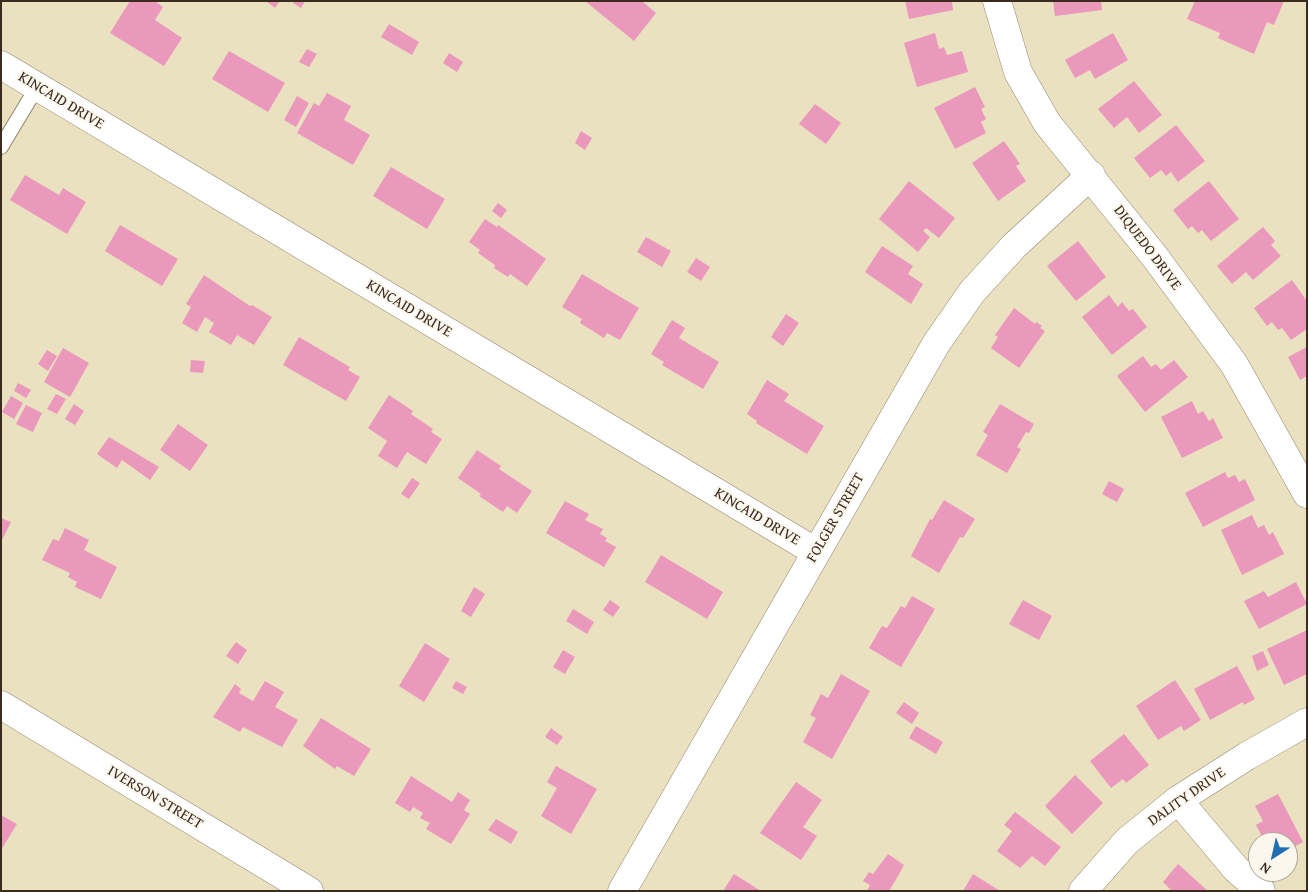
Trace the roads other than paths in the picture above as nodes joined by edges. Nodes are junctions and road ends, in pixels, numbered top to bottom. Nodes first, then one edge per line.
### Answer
1 (997, 1) edge
2 (1, 65) edge
3 (37, 86) junction
4 (1, 147) edge
5 (1091, 175) junction
6 (1307, 494) edge
7 (816, 552) junction
8 (1, 705) edge
9 (1307, 722) edge
10 (1178, 800) junction
11 (309, 891) edge
12 (622, 891) edge
13 (1083, 891) edge
14 (1260, 891) edge

1 - 5 street, DIQUEDO DRIVE
2 - 3 street, KINCAID DRIVE
3 - 4 lane
3 - 7 street, KINCAID DRIVE
5 - 6 street, DIQUEDO DRIVE
5 - 7 street, FOLGER STREET
7 - 12 street, FOLGER STREET
8 - 11 street, IVERSON STREET
9 - 10 street, DALITY DRIVE
10 - 13 street, DALITY DRIVE
10 - 14 street

